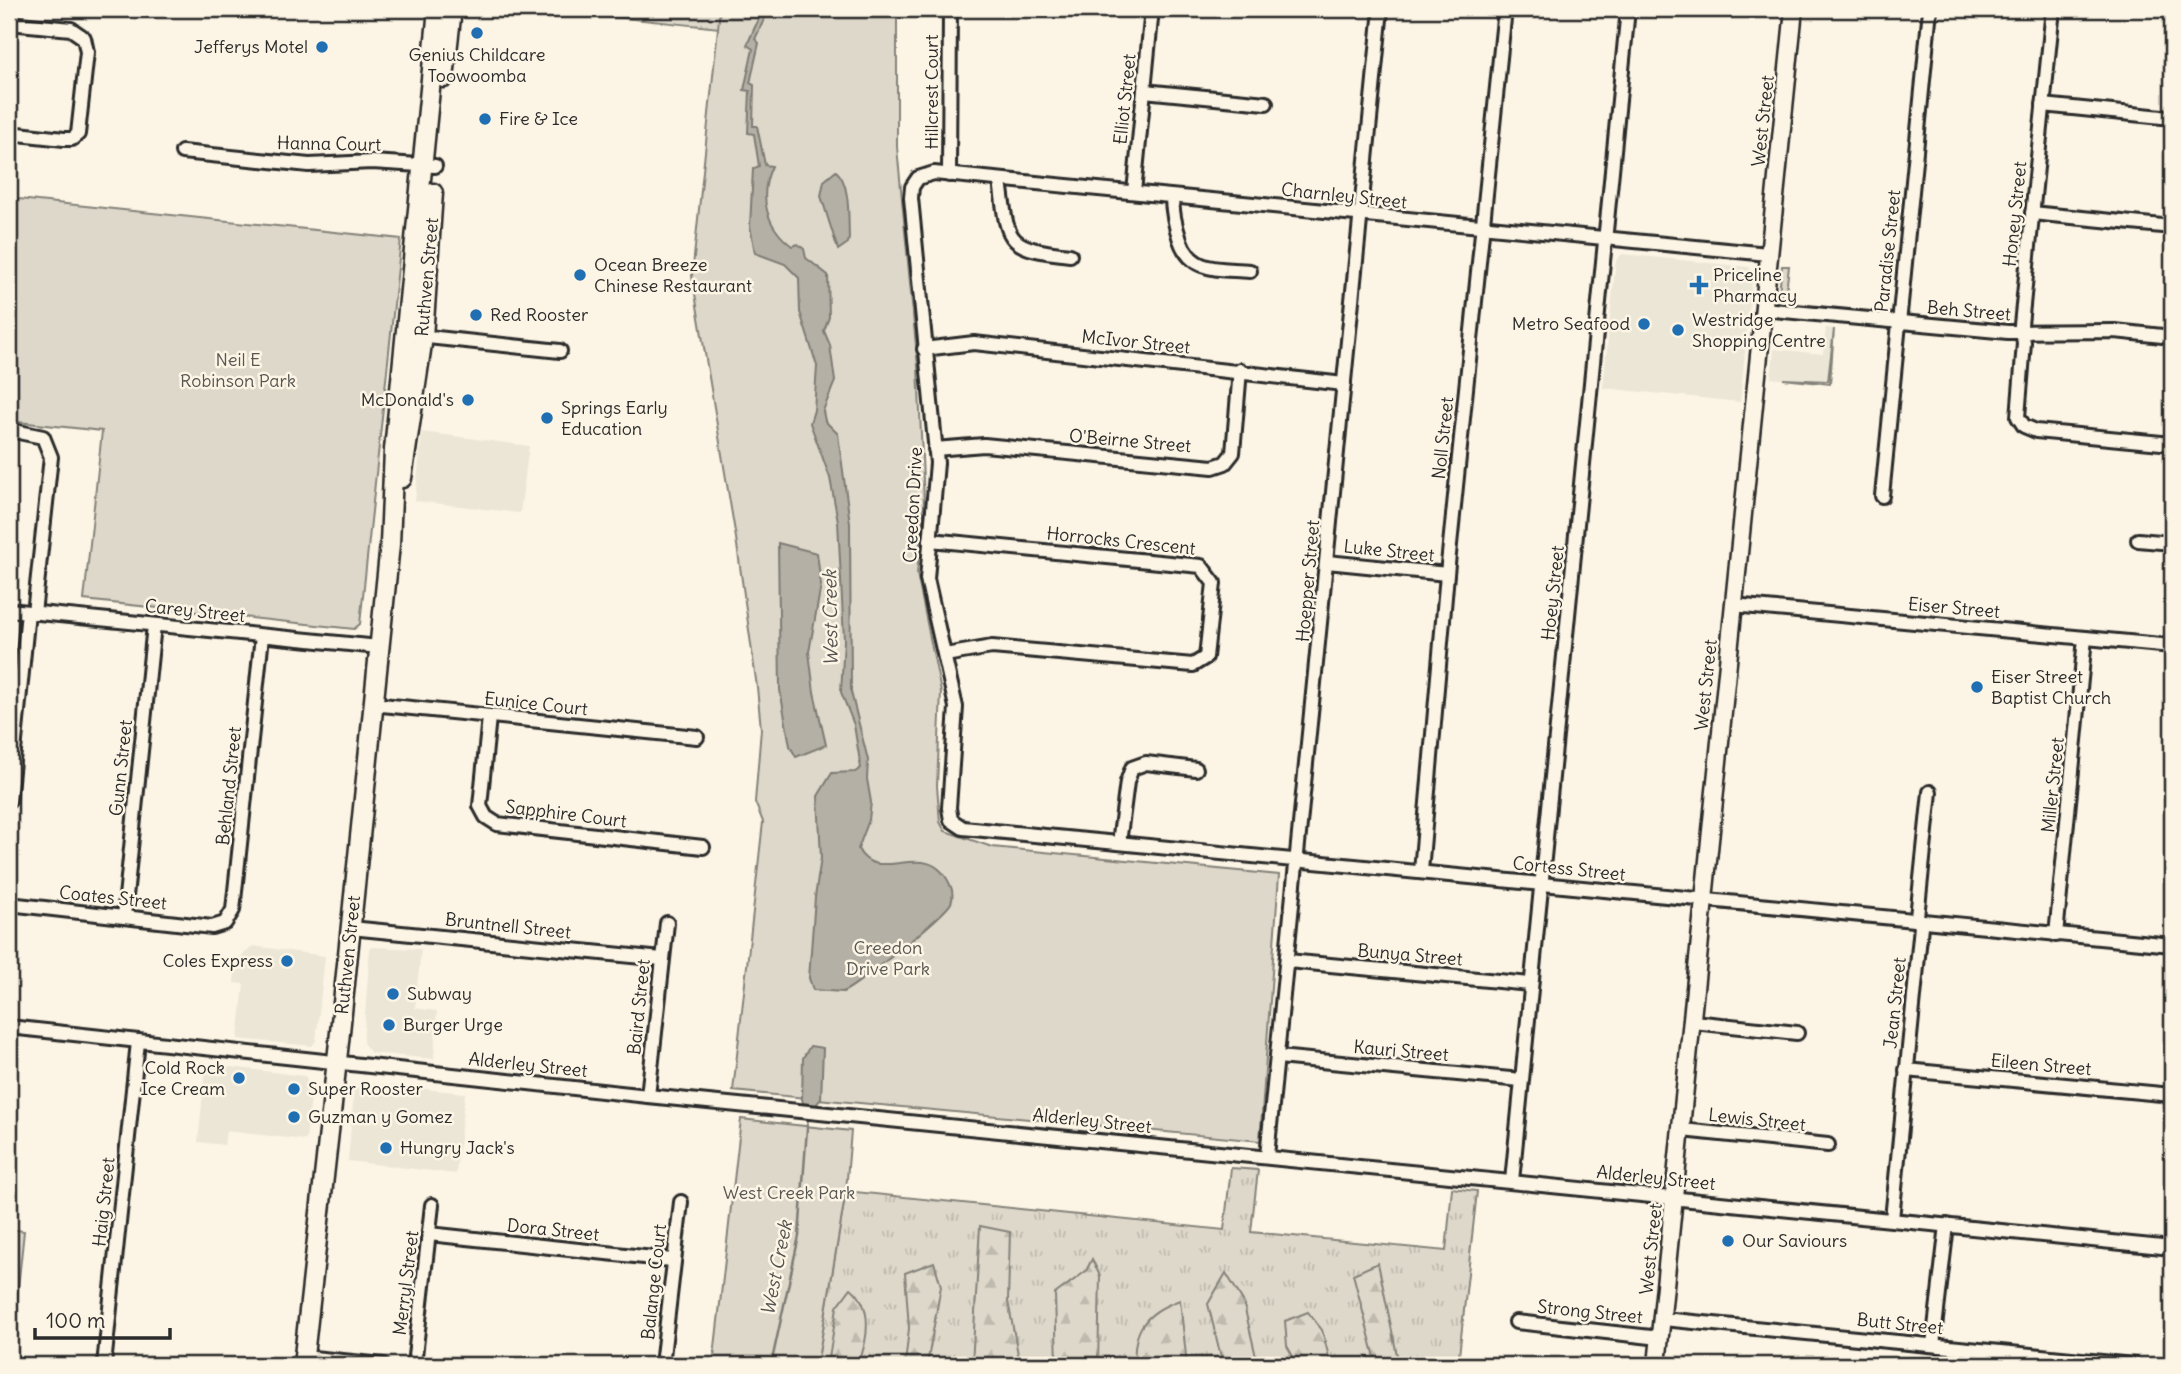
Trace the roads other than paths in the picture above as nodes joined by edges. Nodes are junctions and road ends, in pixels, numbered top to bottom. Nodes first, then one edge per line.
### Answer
1 (15, 9) edge
2 (438, 9) edge
3 (452, 9) edge
4 (950, 9) edge
5 (1152, 9) edge
6 (1381, 9) edge
7 (1505, 9) edge
8 (1628, 9) edge
9 (1794, 9) edge
10 (1930, 9) edge
11 (2053, 9) edge
12 (11, 23) edge
13 (1144, 91) junction
14 (1266, 103) dead end
15 (2043, 105) junction
16 (2172, 118) edge
17 (9, 133) edge
18 (182, 152) dead end
19 (430, 165) junction
20 (949, 175) junction
21 (918, 178) joint
22 (1000, 180) junction
23 (1133, 192) junction
24 (1172, 197) junction
25 (2032, 213) junction
26 (1361, 216) junction
27 (1483, 227) junction
28 (2172, 227) edge
29 (1606, 239) junction
30 (1768, 254) junction
31 (1070, 255) dead end
32 (1250, 271) dead end
33 (1763, 309) junction
34 (1899, 322) junction
35 (2022, 333) junction
36 (415, 336) junction
37 (2172, 337) edge
38 (924, 349) junction
39 (560, 351) dead end
40 (1240, 370) junction
41 (1344, 384) junction
42 (9, 430) edge
43 (2172, 444) edge
44 (935, 449) junction
45 (1882, 496) dead end
46 (930, 540) junction
47 (2138, 540) dead end
48 (2172, 543) edge
49 (1327, 562) junction
50 (1447, 574) junction
51 (1733, 605) junction
52 (9, 611) edge
53 (31, 613) junction
54 (154, 625) junction
55 (262, 636) junction
56 (2085, 638) junction
57 (2172, 646) edge
58 (379, 647) junction
59 (945, 655) junction
60 (372, 704) junction
61 (489, 717) junction
62 (697, 737) dead end
63 (1196, 769) dead end
64 (1930, 792) dead end
65 (9, 801) edge
66 (963, 828) joint
67 (1119, 843) junction
68 (703, 847) dead end
69 (1298, 860) junction
70 (1421, 872) junction
71 (1542, 884) junction
72 (1704, 901) junction
73 (9, 904) edge
74 (124, 916) junction
75 (1919, 922) junction
76 (667, 923) dead end
77 (212, 928) joint
78 (351, 928) junction
79 (2056, 935) junction
80 (2172, 945) edge
81 (662, 959) junction
82 (1288, 961) junction
83 (1530, 984) junction
84 (1693, 1022) junction
85 (9, 1027) edge
86 (1797, 1033) dead end
87 (138, 1042) junction
88 (1278, 1058) junction
89 (337, 1063) junction
90 (1906, 1070) junction
91 (1521, 1080) junction
92 (2172, 1095) edge
93 (648, 1096) junction
94 (1682, 1130) junction
95 (1828, 1145) dead end
96 (1267, 1156) junction
97 (1512, 1181) junction
98 (1676, 1197) junction
99 (681, 1202) dead end
100 (432, 1205) dead end
101 (1892, 1219) junction
102 (1947, 1225) junction
103 (429, 1234) junction
104 (2172, 1248) edge
105 (672, 1260) junction
106 (1663, 1319) junction
107 (1516, 1322) dead end
108 (1660, 1338) junction
109 (1933, 1345) junction
110 (303, 1361) edge
111 (104, 1365) edge
112 (383, 1365) edge
113 (414, 1365) edge
114 (663, 1365) edge
115 (1657, 1365) edge
116 (2133, 1365) edge

1 - 12 street
2 - 19 highway, Ruthven Street
3 - 19 highway, Ruthven Street
4 - 20 street, Hillcrest Court
5 - 13 street, Elliot Street
6 - 26 street, Hoepper Street
7 - 27 street, Noll Street
8 - 29 street, Hoey Street
9 - 30 main road, West Street
10 - 34 street, Paradise Street
11 - 15 street, Honey Street
12 - 17 street
13 - 14 street
13 - 23 street, Elliot Street
15 - 16 street
15 - 25 street, Honey Street
18 - 19 street, Hanna Court
19 - 36 highway, Ruthven Street
20 - 21 street, Charnley Street
20 - 22 street, Charnley Street
21 - 38 street, Creedon Drive
22 - 23 street, Charnley Street
22 - 31 street
23 - 24 street, Charnley Street
24 - 26 street, Charnley Street
24 - 32 street
25 - 28 street
25 - 35 street, Honey Street
26 - 27 street, Charnley Street
26 - 41 street, Hoepper Street
27 - 29 street, Charnley Street
27 - 50 street, Noll Street
29 - 30 street, Charnley Street
29 - 71 street, Hoey Street
30 - 33 main road, West Street
33 - 34 street, Beh Street
33 - 51 main road, West Street
34 - 35 street, Beh Street
34 - 45 street, Paradise Street
35 - 37 street, Beh Street
35 - 43 street, Honey Street
36 - 39 street
36 - 58 highway, Ruthven Street
38 - 40 street, McIvor Street
38 - 44 street, Creedon Drive
40 - 41 street, McIvor Street
40 - 44 street, O'Beirne Street
41 - 49 street, Hoepper Street
42 - 53 street
44 - 46 street, Creedon Drive
46 - 59 street, Creedon Drive
46 - 59 street, Horrocks Crescent
47 - 48 street
49 - 50 street, Luke Street
49 - 69 street, Hoepper Street
50 - 70 street, Noll Street
51 - 56 street, Eiser Street
51 - 72 main road, West Street
52 - 53 street, Carey Street
53 - 54 street, Carey Street
53 - 65 street
54 - 55 street, Carey Street
54 - 74 street, Gunn Street
55 - 58 street, Carey Street
55 - 77 street, Behland Street
56 - 57 street, Eiser Street
56 - 79 street, Miller Street
58 - 60 highway, Ruthven Street
59 - 66 street, Creedon Drive
60 - 61 street, Eunice Court
60 - 78 highway, Ruthven Street
61 - 62 street, Eunice Court
61 - 68 street, Sapphire Court
63 - 67 street
64 - 75 street, Jean Street
66 - 67 street, Cortess Street
67 - 69 street, Cortess Street
69 - 70 street, Cortess Street
69 - 82 street, Hoepper Street
70 - 71 street, Cortess Street
71 - 72 street, Cortess Street
71 - 83 street, Hoey Street
72 - 75 street, Cortess Street
72 - 84 main road, West Street
73 - 74 street, Coates Street
74 - 77 street, Coates Street
75 - 79 street, Cortess Street
75 - 90 street, Jean Street
76 - 81 street, Baird Street
78 - 81 street, Bruntnell Street
78 - 89 highway, Ruthven Street
79 - 80 street, Cortess Street
81 - 93 street, Baird Street
82 - 83 street, Bunya Street
82 - 88 street, Hoepper Street
83 - 91 street, Hoey Street
84 - 86 street
84 - 94 main road, West Street
85 - 87 street, Alderley Street
87 - 89 street, Alderley Street
87 - 111 street, Haig Street
88 - 91 street, Kauri Street
88 - 96 street, Hoepper Street
89 - 93 street, Alderley Street
89 - 110 highway, Ruthven Street
90 - 92 street, Eileen Street
90 - 101 street, Jean Street
91 - 97 street, Hoey Street
93 - 96 street, Alderley Street
94 - 95 street, Lewis Street
94 - 98 main road, West Street
96 - 97 street, Alderley Street
97 - 98 street, Alderley Street
98 - 101 street, Alderley Street
98 - 106 main road, West Street
99 - 105 street, Balange Court
100 - 103 street, Merryl Street
101 - 102 street, Alderley Street
102 - 104 street, Alderley Street
102 - 109 street
103 - 105 street, Dora Street
103 - 113 street, Merryl Street
105 - 114 street, Balange Court
106 - 108 main road, West Street
106 - 109 street, Butt Street
107 - 108 street, Strong Street
108 - 115 main road, West Street
109 - 116 street, Butt Street
110 - 112 street

